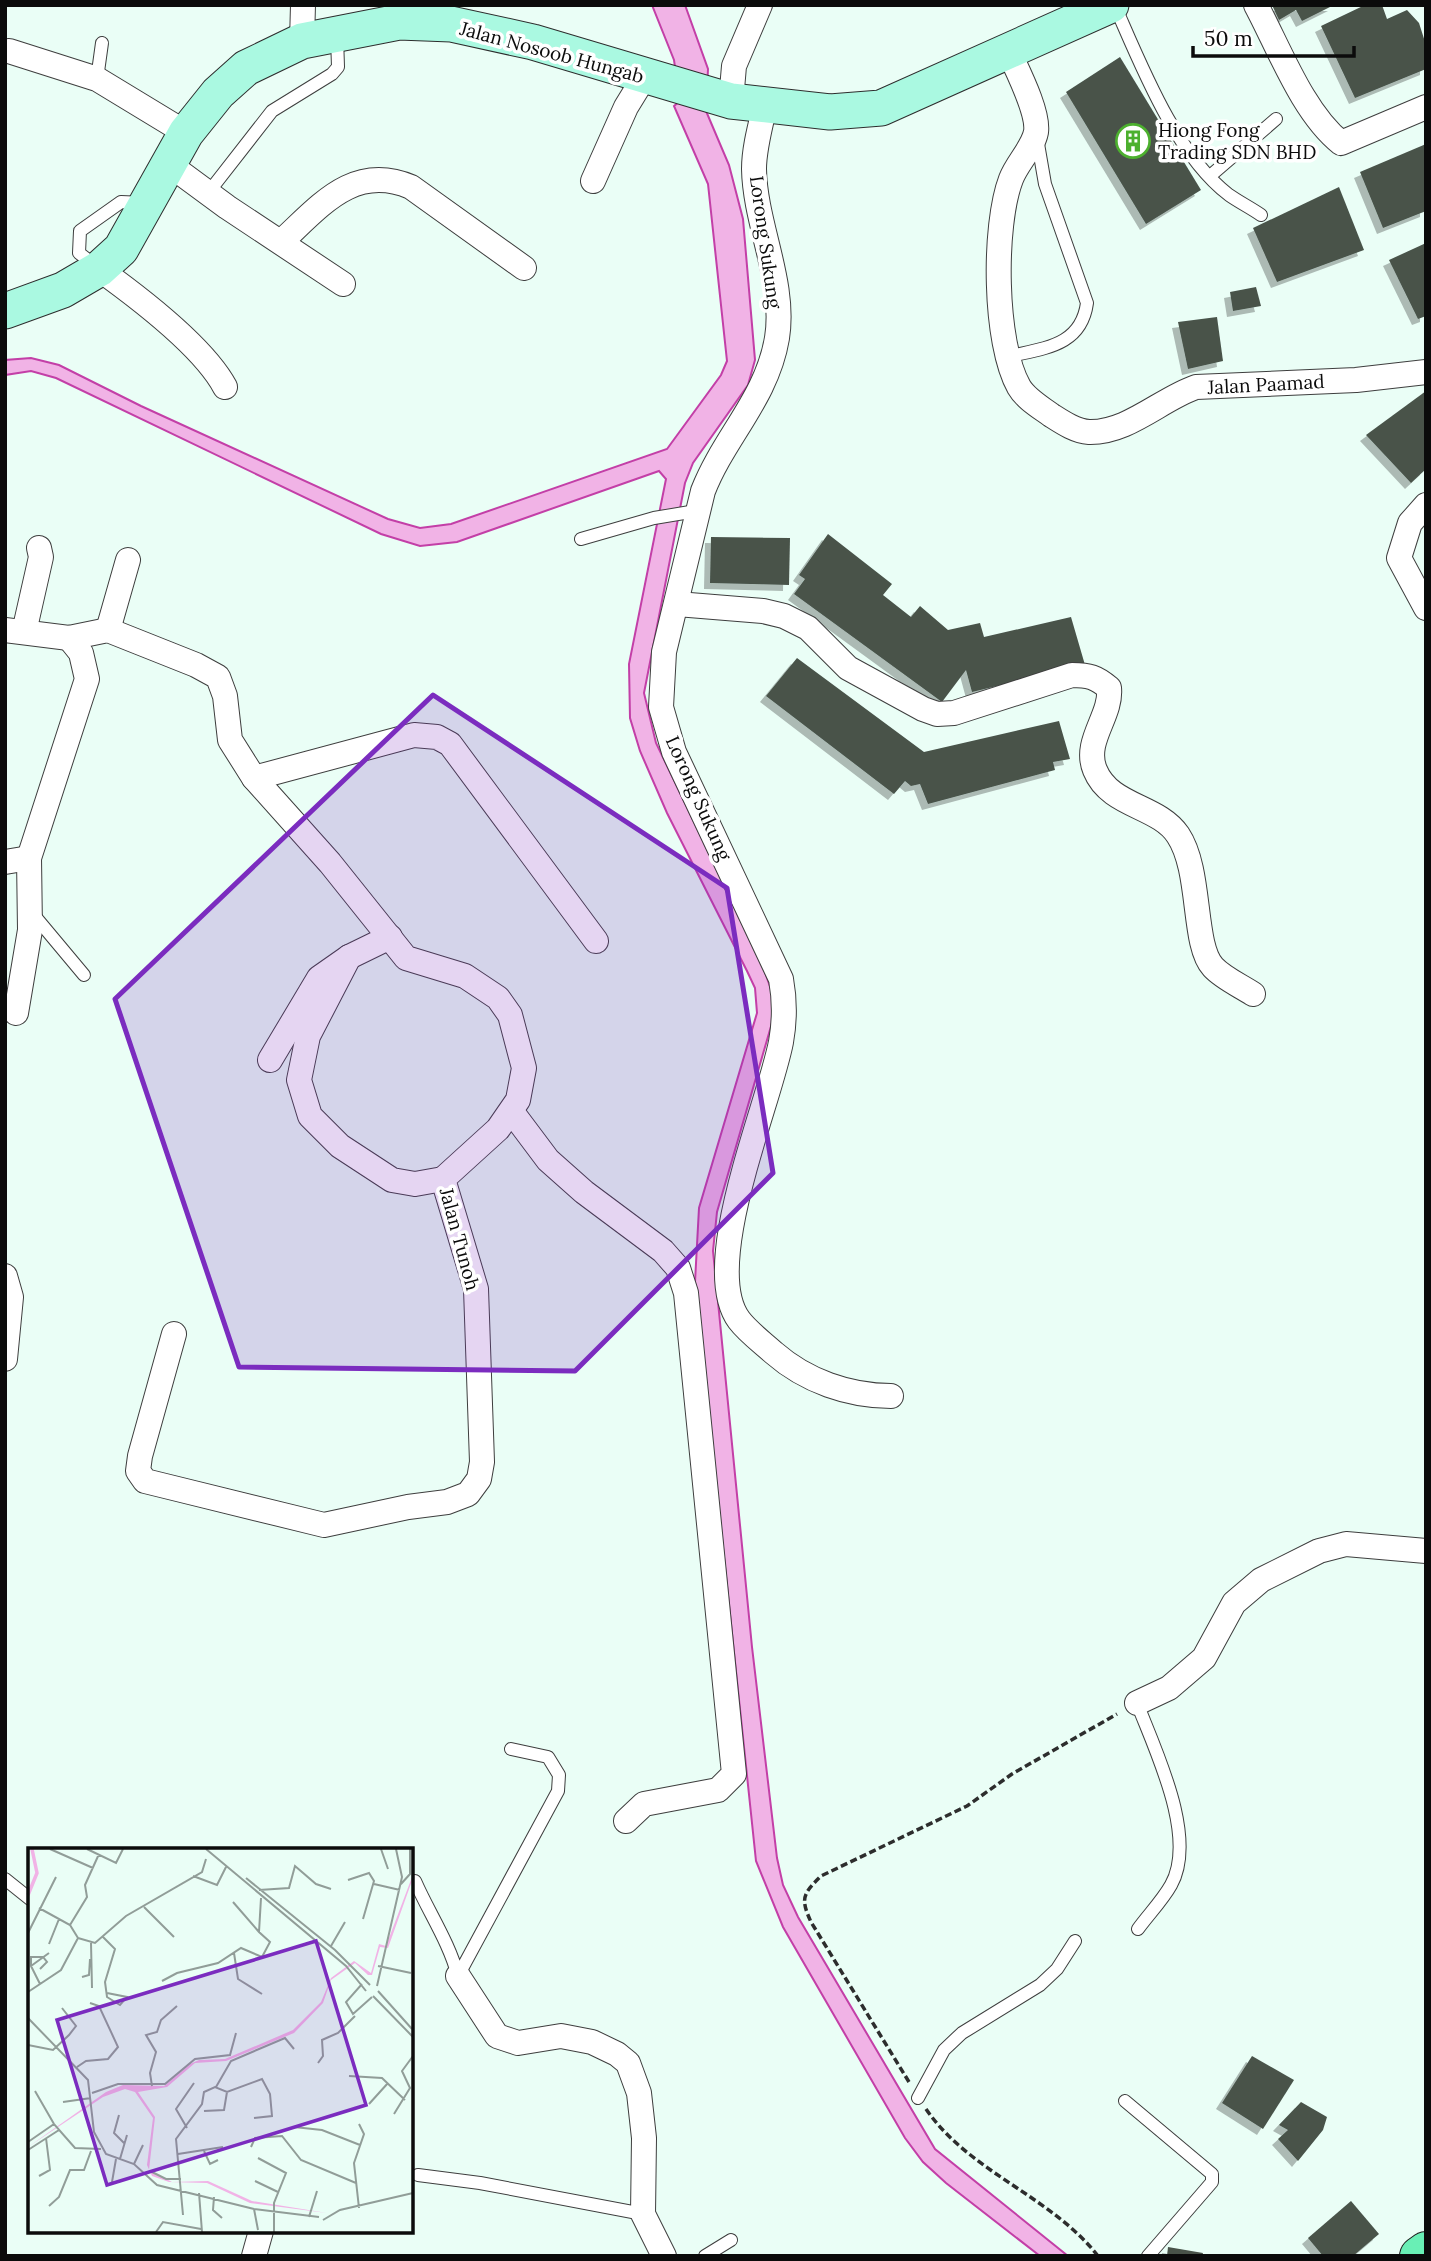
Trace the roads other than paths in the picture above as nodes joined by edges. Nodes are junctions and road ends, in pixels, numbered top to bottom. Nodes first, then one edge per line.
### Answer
1 (303, 5) edge
2 (760, 5) edge
3 (1113, 5) edge
4 (1256, 5) edge
5 (337, 33) junction
6 (302, 41) junction
7 (102, 43) dead end
8 (7, 50) edge
9 (1009, 52) junction
10 (97, 79) junction
11 (658, 81) junction
12 (736, 101) junction
13 (1426, 107) edge
14 (1276, 119) dead end
15 (1036, 131) junction
16 (186, 133) junction
17 (170, 165) junction
18 (1210, 176) junction
19 (593, 181) dead end
20 (208, 193) junction
21 (1261, 215) dead end
22 (282, 241) junction
23 (524, 268) dead end
24 (99, 269) junction
25 (343, 284) dead end
26 (5, 311) edge
27 (1006, 357) junction
28 (1426, 372) edge
29 (225, 387) dead end
30 (1426, 505) edge
31 (690, 512) junction
32 (581, 539) dead end
33 (39, 548) dead end
34 (128, 560) dead end
35 (677, 604) junction
36 (1426, 608) edge
37 (108, 630) junction
38 (15, 631) edge
39 (69, 639) junction
40 (254, 778) junction
41 (17, 860) edge
42 (30, 911) junction
43 (390, 937) junction
44 (596, 942) dead end
45 (349, 957) junction
46 (84, 975) dead end
47 (1253, 994) dead end
48 (16, 1013) dead end
49 (270, 1060) dead end
50 (512, 1112) junction
51 (443, 1179) junction
52 (5, 1276) edge
53 (174, 1334) dead end
54 (5, 1359) edge
55 (891, 1396) dead end
56 (1426, 1551) edge
57 (1137, 1703) joint
58 (511, 1749) dead end
59 (626, 1821) dead end
60 (5, 1879) edge
61 (415, 1881) dead end
62 (28, 1897) edge
63 (1138, 1929) dead end
64 (1075, 1941) dead end
65 (458, 1976) junction
66 (918, 2098) road end
67 (1125, 2101) dead end
68 (418, 2175) dead end
69 (643, 2214) junction
70 (260, 2233) edge
71 (731, 2240) dead end
72 (1426, 2251) edge
73 (254, 2256) edge
74 (664, 2256) edge
75 (705, 2256) edge
76 (1148, 2256) edge
77 (1419, 2256) edge

1 - 6 street
2 - 12 street, Lorong Sukung
3 - 9 main road, Jalan Nosoob Hungab
3 - 18 lane
4 - 13 street
5 - 6 main road, Jalan Nosoob Hungab
5 - 11 main road, Jalan Nosoob Hungab
5 - 20 lane
6 - 16 main road, Jalan Nosoob Hungab
7 - 10 lane
8 - 10 street
9 - 12 main road, Jalan Nosoob Hungab
9 - 15 street
10 - 16 street
11 - 12 main road, Jalan Nosoob Hungab
11 - 19 street
12 - 31 street, Lorong Sukung
14 - 18 lane
15 - 27 street, Jalan Paamad
15 - 27 lane
16 - 17 main road, Jalan Nosoob Hungab
17 - 20 street
17 - 24 main road, Jalan Nosoob Hungab
18 - 21 lane
20 - 22 street
22 - 23 street
22 - 25 street
24 - 26 main road, Jalan Nosoob Hungab
24 - 29 street
27 - 28 street, Jalan Paamad
30 - 36 street
31 - 32 lane
31 - 35 street, Lorong Sukung
33 - 38 street
34 - 37 street
35 - 47 street
35 - 55 street, Lorong Sukung
37 - 39 street
37 - 40 street, Jalan Tunoh
38 - 39 street
39 - 41 street
40 - 43 street, Jalan Tunoh
40 - 44 street
41 - 42 street
42 - 46 lane
42 - 48 street
43 - 45 street
43 - 50 street, Jalan Tunoh
45 - 49 street
45 - 51 street
50 - 51 street, Jalan Tunoh
50 - 59 street
51 - 53 street, Jalan Tunoh
52 - 54 street
56 - 57 street
57 - 63 lane
58 - 65 lane
60 - 62 lane
61 - 65 lane
64 - 66 lane
65 - 69 street
67 - 76 lane
68 - 69 lane
69 - 74 street
70 - 73 street
71 - 75 lane
72 - 77 main road

